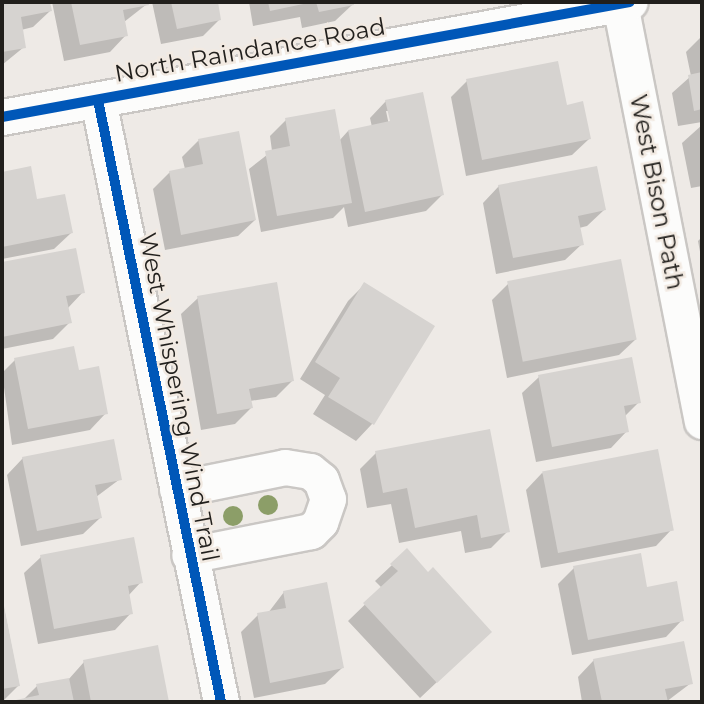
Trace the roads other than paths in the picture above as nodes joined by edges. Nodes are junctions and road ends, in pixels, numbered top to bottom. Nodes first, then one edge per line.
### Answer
1 (625, 3) edge
2 (98, 100) junction
3 (2, 117) edge
4 (702, 421) edge
5 (177, 489) junction
6 (190, 555) junction
7 (221, 702) edge

1 - 2 street, North Raindance Road
1 - 4 street, West Bison Path
2 - 3 street, North Raindance Road
2 - 5 street, West Whispering Wind Trail
5 - 6 street, West Whispering Wind Trail
5 - 6 street, West Whispering Wind Trail
6 - 7 street, West Whispering Wind Trail

